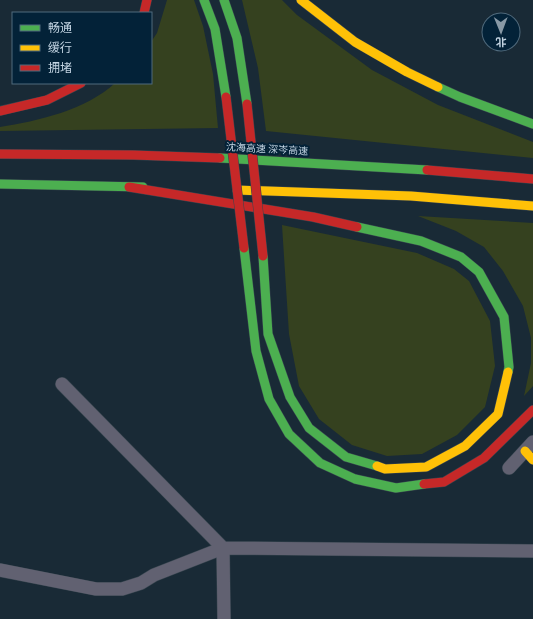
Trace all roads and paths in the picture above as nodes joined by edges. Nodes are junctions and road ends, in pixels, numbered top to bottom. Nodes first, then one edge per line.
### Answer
1 (147, 0) edge
2 (204, 0) edge
3 (224, 0) edge
4 (301, 0) edge
5 (144, 12) edge
6 (79, 84) edge
7 (0, 111) edge
8 (533, 124) edge
9 (0, 154) edge
10 (533, 179) edge
11 (0, 184) edge
12 (129, 187) junction
13 (199, 189) dead end
14 (230, 190) dead end
15 (533, 206) edge
16 (62, 384) dead end
17 (533, 410) edge
18 (530, 451) edge
19 (509, 468) dead end
20 (223, 548) junction
21 (533, 551) edge
22 (0, 570) edge
23 (224, 619) edge

1 - 5 highway
2 - 17 highway, bridge
3 - 12 highway, bridge
4 - 8 highway
6 - 7 highway
9 - 10 highway, 沈海高速 深岑高速
11 - 12 highway
12 - 13 highway
14 - 15 highway
16 - 20 street
18 - 19 street
20 - 21 street
20 - 22 street
20 - 23 street

